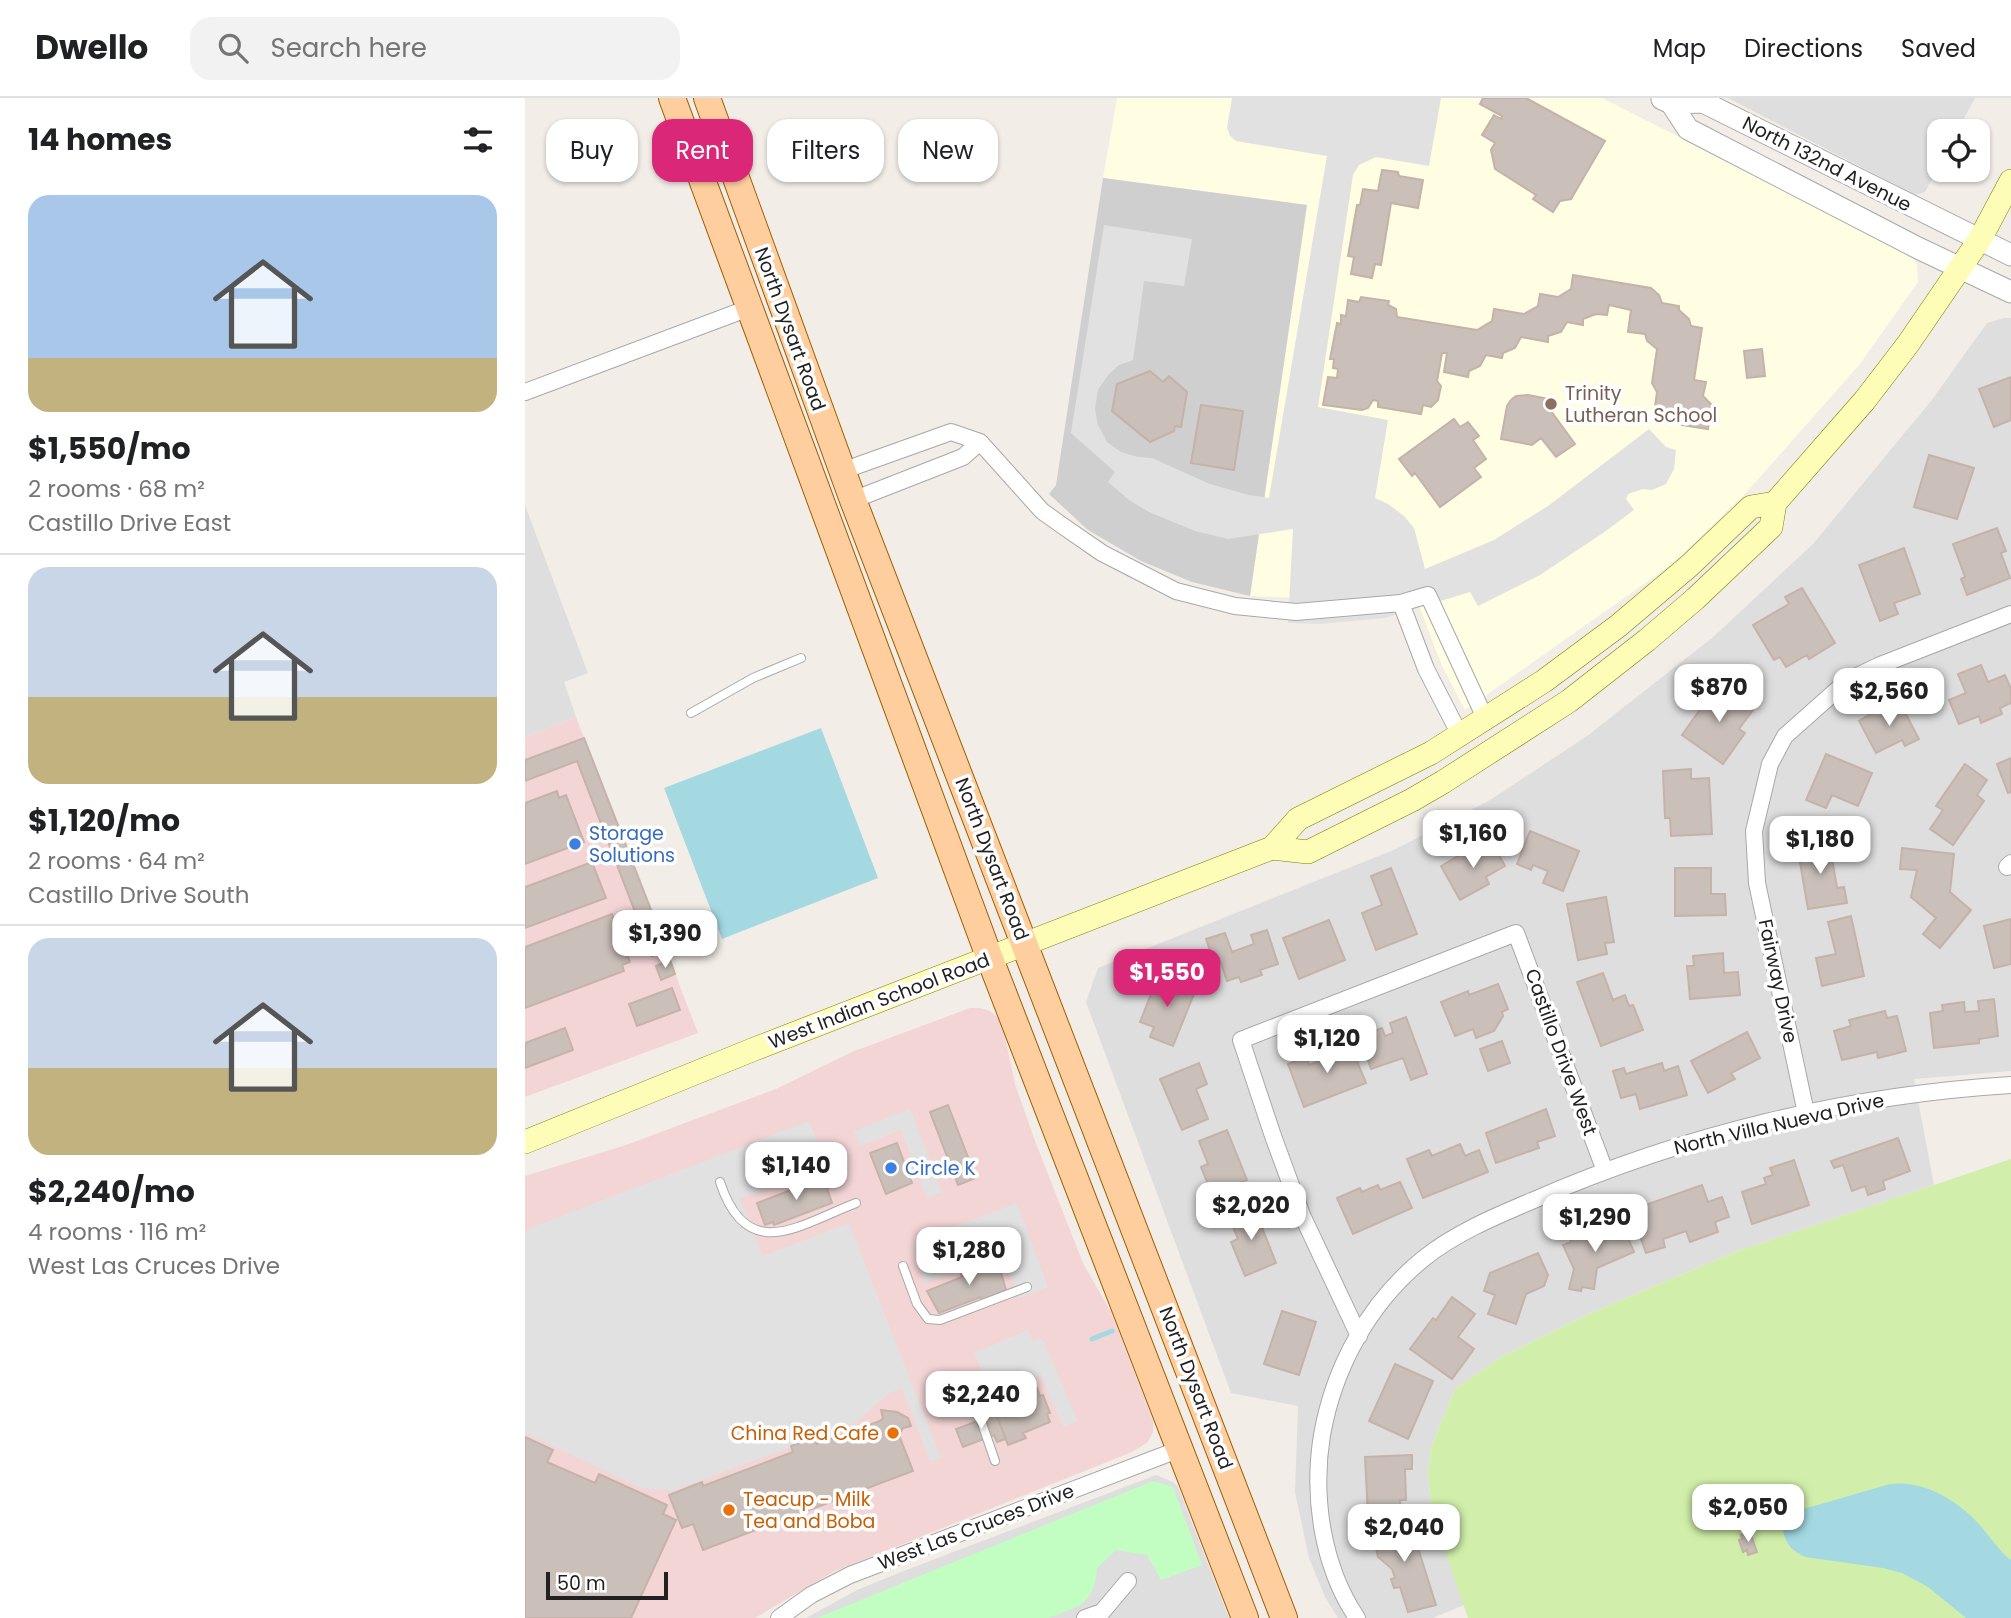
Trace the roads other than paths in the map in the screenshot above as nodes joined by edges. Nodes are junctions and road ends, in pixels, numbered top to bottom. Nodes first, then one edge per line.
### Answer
1 (672, 98) edge
2 (706, 98) edge
3 (1665, 100) edge
4 (2011, 181) edge
5 (1980, 239) junction
6 (2011, 255) edge
7 (1961, 269) junction
8 (2011, 292) edge
9 (749, 308) junction
10 (525, 392) edge
11 (980, 442) junction
12 (842, 471) junction
13 (853, 500) junction
14 (1775, 503) junction
15 (1401, 604) junction
16 (2011, 614) edge
17 (801, 658) dead end
18 (691, 713) dead end
19 (1486, 720) junction
20 (1460, 735) junction
21 (1272, 848) junction
22 (1025, 945) junction
23 (990, 959) junction
24 (2011, 1085) edge
25 (1806, 1113) junction
26 (525, 1142) edge
27 (1605, 1171) junction
28 (720, 1182) dead end
29 (856, 1203) dead end
30 (903, 1266) dead end
31 (1027, 1287) dead end
32 (1359, 1336) junction
33 (967, 1380) dead end
34 (1214, 1435) junction
35 (1180, 1449) junction
36 (995, 1461) dead end
37 (1128, 1581) dead end
38 (785, 1616) edge
39 (1085, 1618) edge
40 (1245, 1618) edge
41 (1284, 1618) edge
42 (1357, 1618) edge

1 - 9 main road, North Dysart Road
2 - 12 main road, North Dysart Road
3 - 5 street, North 132nd Avenue
3 - 7 street, North 132nd Avenue
4 - 5 main road, West Indian School Road
5 - 6 street, North 132nd Avenue
5 - 7 main road, West Indian School Road
7 - 8 street, North 132nd Avenue
7 - 14 main road, West Indian School Road
9 - 10 street
9 - 23 main road, North Dysart Road
11 - 12 street
11 - 13 street
11 - 15 street
12 - 13 main road, North Dysart Road
13 - 22 main road, North Dysart Road
14 - 19 main road, West Indian School Road
14 - 21 main road, West Indian School Road
15 - 19 street
15 - 20 street
16 - 25 street, Fairway Drive
17 - 18 lane
19 - 20 main road, West Indian School Road
20 - 21 main road, West Indian School Road
21 - 22 main road, West Indian School Road
22 - 23 main road, West Indian School Road
22 - 34 main road, North Dysart Road
23 - 26 main road, West Indian School Road
23 - 35 main road, North Dysart Road
24 - 25 street, North Villa Nueva Drive
25 - 27 street, North Villa Nueva Drive
27 - 32 street, North Villa Nueva Drive
27 - 32 street, Castillo Drive West
28 - 29 lane
30 - 31 lane
32 - 42 street, North Villa Nueva Drive
33 - 36 lane
34 - 35 main road
34 - 41 main road, North Dysart Road
35 - 38 street, West Las Cruces Drive
35 - 40 main road, North Dysart Road
37 - 39 street

